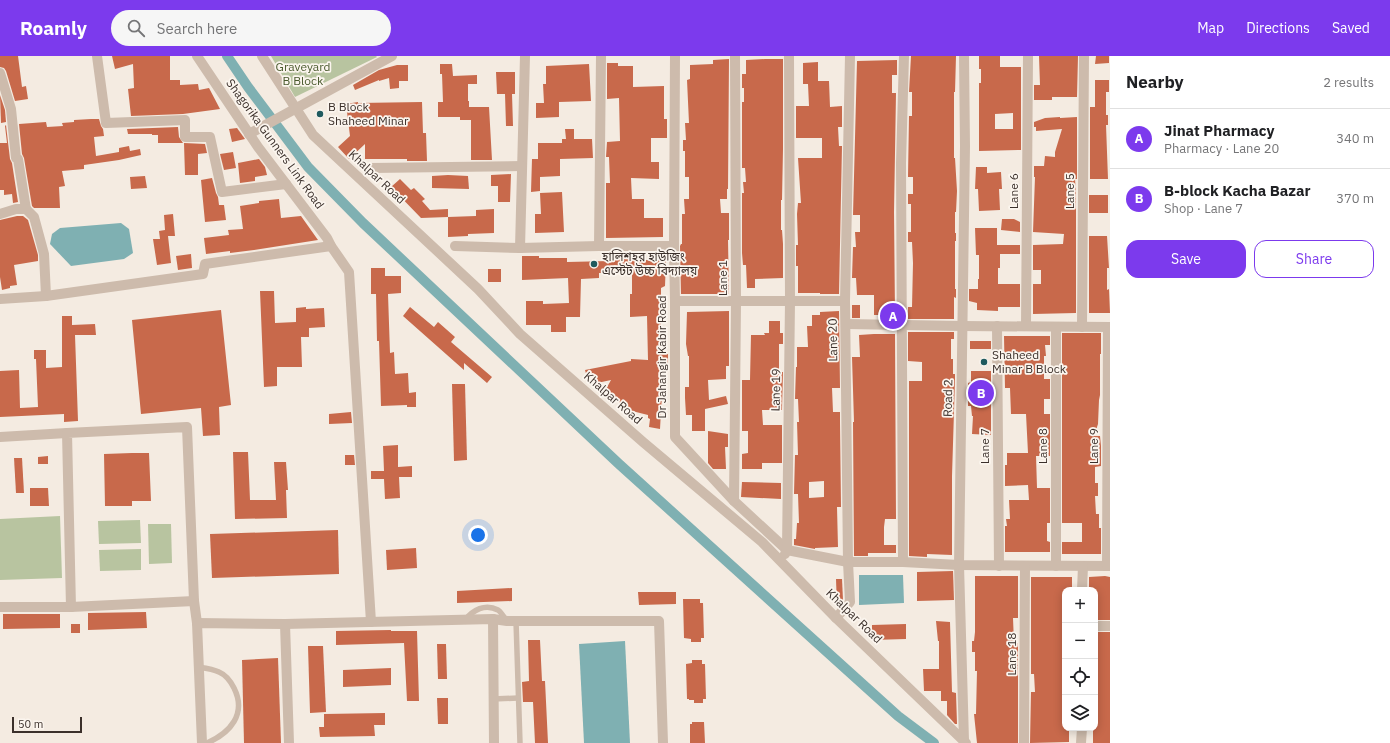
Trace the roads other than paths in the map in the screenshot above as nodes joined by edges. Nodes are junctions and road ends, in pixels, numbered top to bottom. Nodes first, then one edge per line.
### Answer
1 (97, 56) edge
2 (197, 56) edge
3 (262, 56) edge
4 (392, 56) edge
5 (526, 56) edge
6 (601, 56) edge
7 (675, 56) edge
8 (735, 56) edge
9 (790, 56) edge
10 (850, 56) edge
11 (904, 56) edge
12 (964, 56) edge
13 (1028, 56) edge
14 (1084, 56) edge
15 (0, 73) edge
16 (291, 110) junction
17 (249, 134) junction
18 (522, 166) junction
19 (371, 168) dead end
20 (286, 184) junction
21 (26, 209) junction
22 (0, 214) edge
23 (331, 246) junction
24 (455, 246) dead end
25 (598, 246) junction
26 (674, 246) junction
27 (520, 248) junction
28 (46, 296) junction
29 (0, 299) edge
30 (675, 301) junction
31 (790, 301) junction
32 (845, 301) junction
33 (736, 302) junction
34 (846, 324) junction
35 (902, 326) junction
36 (962, 326) junction
37 (997, 326) junction
38 (1026, 326) junction
39 (1082, 326) junction
40 (1109, 326) edge
41 (1056, 327) junction
42 (67, 433) junction
43 (1109, 434) edge
44 (0, 436) edge
45 (734, 501) junction
46 (787, 550) junction
47 (782, 562) junction
48 (848, 562) junction
49 (903, 562) junction
50 (959, 566) junction
51 (999, 566) junction
52 (1025, 566) junction
53 (1056, 566) junction
54 (1083, 566) junction
55 (1109, 566) edge
56 (1082, 587) edge
57 (194, 601) junction
58 (0, 607) edge
59 (71, 607) junction
60 (836, 618) junction
61 (493, 619) junction
62 (464, 620) junction
63 (511, 621) junction
64 (371, 622) junction
65 (196, 623) junction
66 (285, 624) junction
67 (1098, 626) edge
68 (1110, 626) edge
69 (198, 667) junction
70 (518, 698) junction
71 (493, 700) junction
72 (1082, 731) edge
73 (965, 742) edge
74 (202, 743) edge
75 (207, 743) edge
76 (289, 743) edge
77 (494, 743) edge
78 (520, 743) edge
79 (663, 743) edge
80 (1024, 743) edge
81 (1082, 743) edge

1 - 20 street
2 - 17 street, Shagorika Gunners Link Road
3 - 16 street, Khalpar Road
4 - 16 street
5 - 18 street
6 - 25 street
7 - 26 street, Dr Jahangir Kabir Road
8 - 33 street, Lane 1
9 - 31 street, Lane 19
10 - 32 street, Lane 20
11 - 35 street
12 - 36 street, Road 2
13 - 38 street, Lane 6
14 - 39 street, Lane 5
15 - 21 street
16 - 17 street
16 - 47 street, Khalpar Road
17 - 20 street, Shagorika Gunners Link Road
18 - 19 street
18 - 27 street
20 - 23 street, Shagorika Gunners Link Road
21 - 22 street
21 - 28 street
23 - 28 street
23 - 64 street, Shagorika Gunners Link Road
24 - 27 street
25 - 26 street
25 - 27 street
26 - 30 street, Dr Jahangir Kabir Road
28 - 29 street
30 - 33 street
30 - 45 street, Dr Jahangir Kabir Road
31 - 32 street
31 - 33 street
31 - 46 street, Lane 19
32 - 34 street, Lane 20
33 - 45 street, Lane 1
34 - 35 street
34 - 48 street, Lane 20
35 - 36 street
35 - 49 street
36 - 37 street
36 - 50 street, Road 2
37 - 38 street
37 - 51 street, Lane 7
38 - 41 street
39 - 40 street
39 - 41 street
40 - 43 street, Lane 9
41 - 53 street, Lane 8
42 - 44 street
42 - 57 street
42 - 59 street
43 - 55 street, Lane 9
45 - 46 street, Dr Jahangir Kabir Road
46 - 47 street
46 - 48 street
47 - 60 street, Khalpar Road
48 - 49 street
48 - 60 street, Lane 20
49 - 50 street
50 - 51 street
50 - 73 street, Road 2
51 - 52 street
52 - 53 street
52 - 80 street, Lane 18
53 - 54 street
54 - 55 street
54 - 56 street
57 - 59 street
57 - 65 street
58 - 59 street
60 - 73 street, Khalpar Road
61 - 62 street
61 - 63 street
61 - 71 street
62 - 63 lane
62 - 64 street
63 - 70 lane
63 - 79 street
64 - 66 street
65 - 66 street
65 - 69 street
66 - 76 street
67 - 68 street
69 - 74 street
69 - 75 lane
70 - 71 lane
70 - 78 lane
71 - 77 street
72 - 81 street

